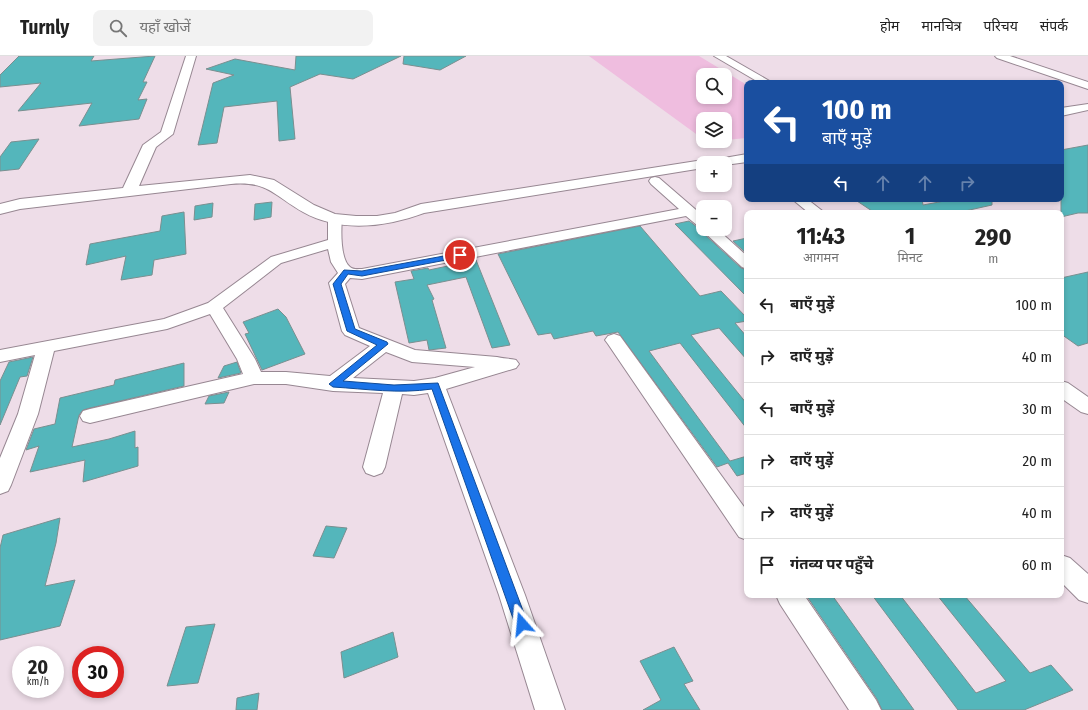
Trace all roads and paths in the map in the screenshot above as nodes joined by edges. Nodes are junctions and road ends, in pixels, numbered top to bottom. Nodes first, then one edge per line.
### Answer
1 (191, 56) edge
2 (706, 56) edge
3 (720, 56) edge
4 (987, 56) edge
5 (1000, 56) edge
6 (747, 80) edge
7 (763, 80) edge
8 (1039, 80) edge
9 (1043, 80) edge
10 (1088, 85) edge
11 (1064, 91) edge
12 (1064, 91) edge
13 (1064, 92) edge
14 (1088, 94) edge
15 (1088, 106) edge
16 (1064, 111) edge
17 (170, 122) junction
18 (150, 145) junction
19 (744, 158) edge
20 (732, 160) edge
21 (696, 166) edge
22 (744, 167) edge
23 (732, 169) edge
24 (672, 174) junction
25 (696, 174) edge
26 (655, 181) junction
27 (130, 191) junction
28 (803, 202) edge
29 (0, 209) edge
30 (814, 210) edge
31 (689, 211) junction
32 (397, 217) junction
33 (696, 217) edge
34 (335, 218) junction
35 (717, 236) edge
36 (334, 242) junction
37 (744, 261) edge
38 (347, 272) junction
39 (214, 307) junction
40 (614, 340) dead end
41 (384, 344) junction
42 (46, 347) junction
43 (0, 356) edge
44 (254, 378) junction
45 (333, 384) junction
46 (435, 385) junction
47 (394, 388) junction
48 (1064, 390) edge
49 (1088, 407) edge
50 (90, 416) dead end
51 (374, 467) dead end
52 (0, 485) edge
53 (744, 526) edge
54 (1064, 569) edge
55 (1088, 591) edge
56 (791, 598) edge
57 (550, 710) edge
58 (866, 710) edge

1 - 17 street
2 - 6 street
3 - 7 street
4 - 8 street
5 - 9 street
10 - 11 street
12 - 14 street
13 - 15 street
15 - 16 street
17 - 18 street
17 - 18 street
18 - 27 street
19 - 20 street
21 - 24 street
22 - 23 street
24 - 25 street
24 - 26 street
24 - 32 street
26 - 31 street
26 - 32 street
27 - 29 street
27 - 34 street
28 - 30 street
31 - 33 street
31 - 38 street
32 - 34 street
34 - 36 street
35 - 37 street
36 - 38 street
36 - 39 street
38 - 41 street
39 - 42 street
39 - 44 street
40 - 53 street
41 - 45 street
41 - 46 street
42 - 43 street
42 - 52 street
44 - 45 street
44 - 50 street
45 - 47 street
46 - 47 street
46 - 57 street
47 - 51 street
48 - 49 street
54 - 55 street
56 - 58 street

